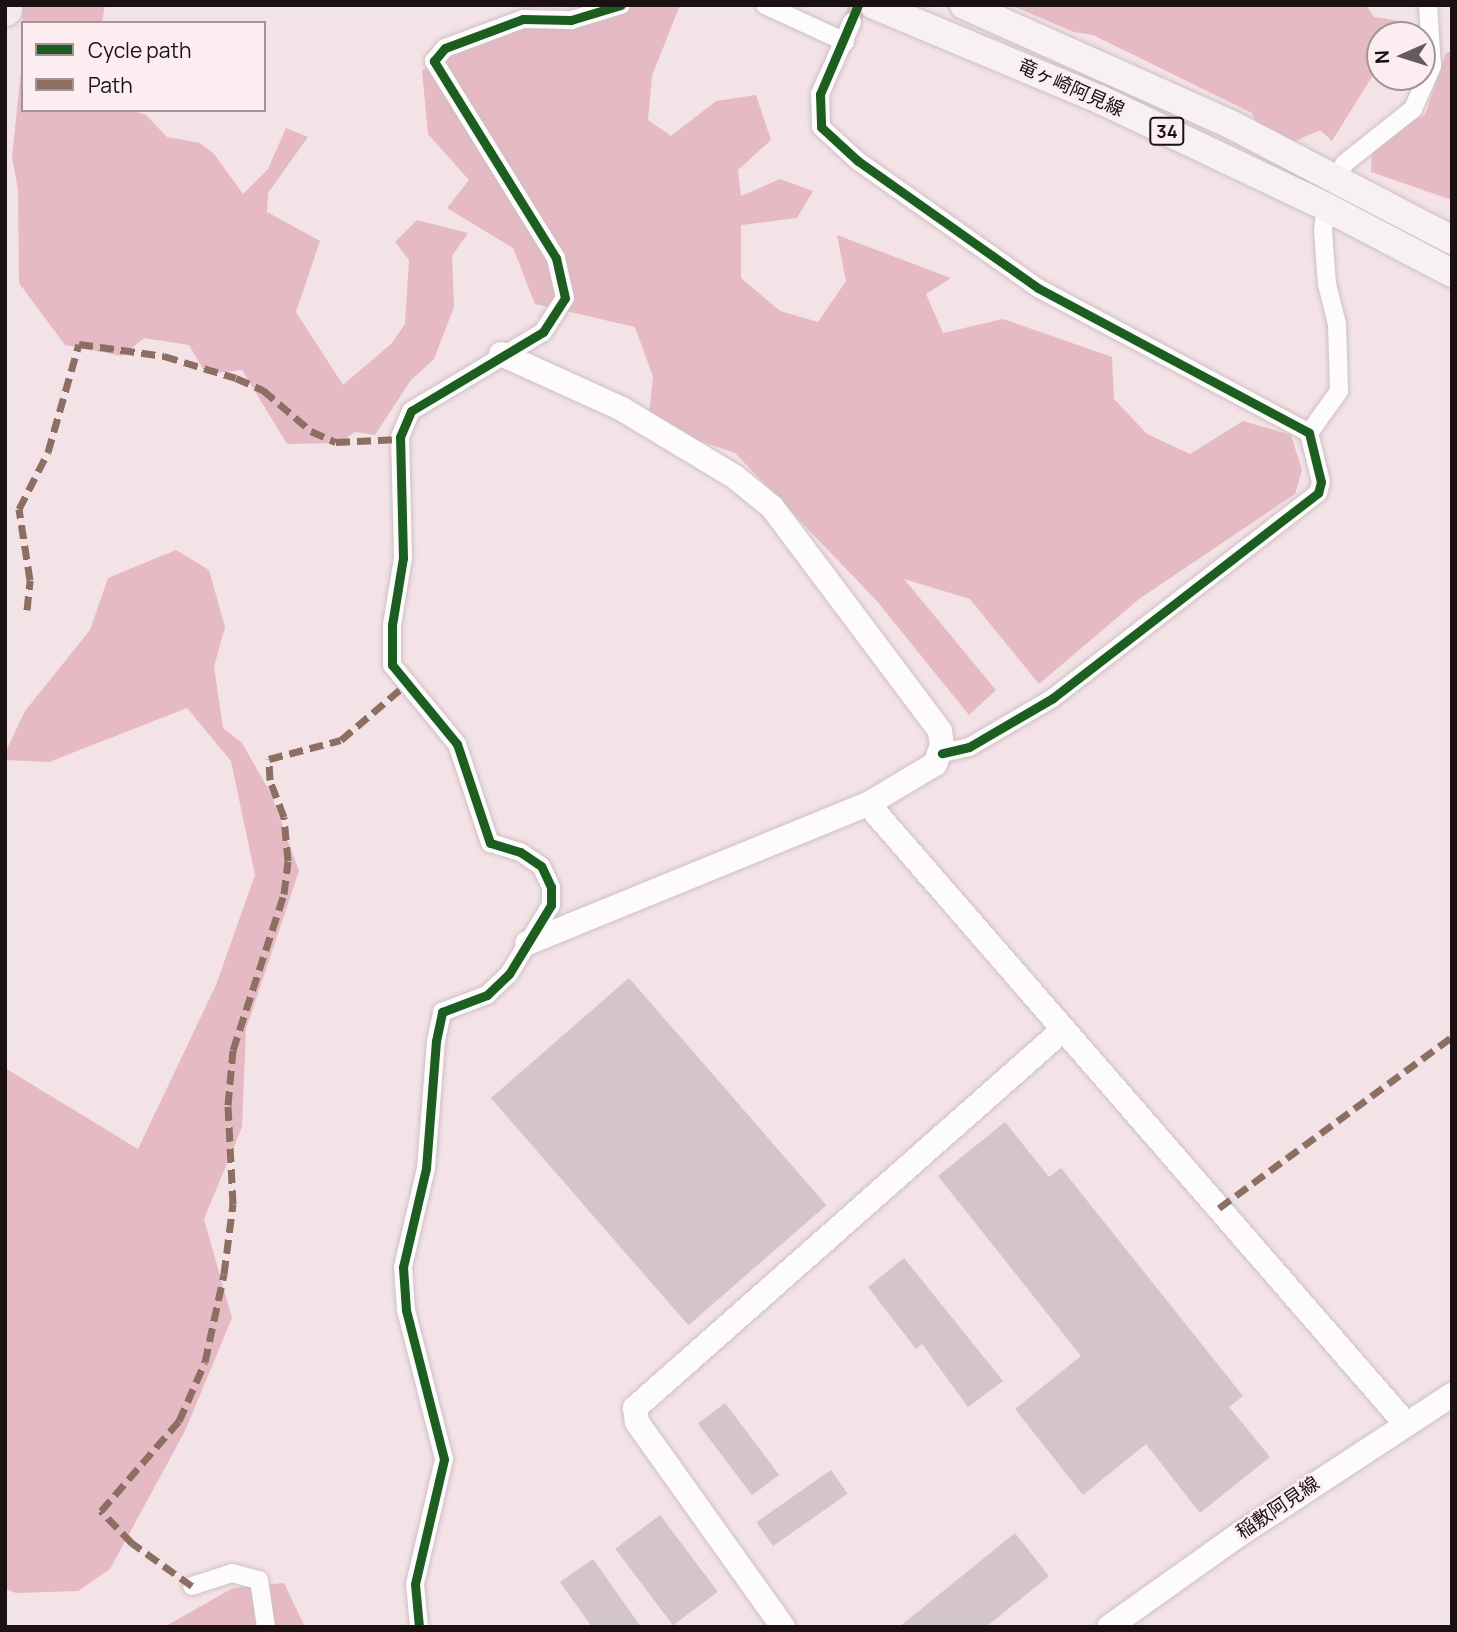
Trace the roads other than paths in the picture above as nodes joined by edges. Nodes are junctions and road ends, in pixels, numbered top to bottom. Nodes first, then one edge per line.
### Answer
1 (621, 5) edge
2 (765, 5) edge
3 (874, 5) edge
4 (964, 5) edge
5 (1428, 5) edge
6 (852, 23) tunnel mouth
7 (845, 42) junction
8 (1335, 178) junction
9 (1326, 207) junction
10 (1452, 240) edge
11 (1452, 273) edge
12 (501, 354) junction
13 (1309, 433) junction
14 (942, 753) junction
15 (868, 804) junction
16 (527, 943) junction
17 (1064, 1029) junction
18 (1452, 1395) edge
19 (1406, 1424) junction
20 (192, 1586) dead end
21 (266, 1627) edge
22 (419, 1627) edge
23 (783, 1627) edge
24 (1109, 1627) edge

1 - 12 street
2 - 7 street
3 - 9 main road, 竜ヶ崎阿見線 / 34
4 - 8 main road, 竜ヶ崎阿見線 / 34
5 - 8 street
6 - 7 street
7 - 13 street
8 - 10 main road, 竜ヶ崎阿見線 / 34
9 - 11 main road, 竜ヶ崎阿見線 / 34
9 - 13 street
12 - 14 street
12 - 16 street
13 - 14 street
14 - 15 street
15 - 16 street
15 - 17 street
16 - 22 street
17 - 19 street
17 - 23 street
18 - 19 street, 稲敷阿見線
19 - 24 street, 稲敷阿見線
20 - 21 street

